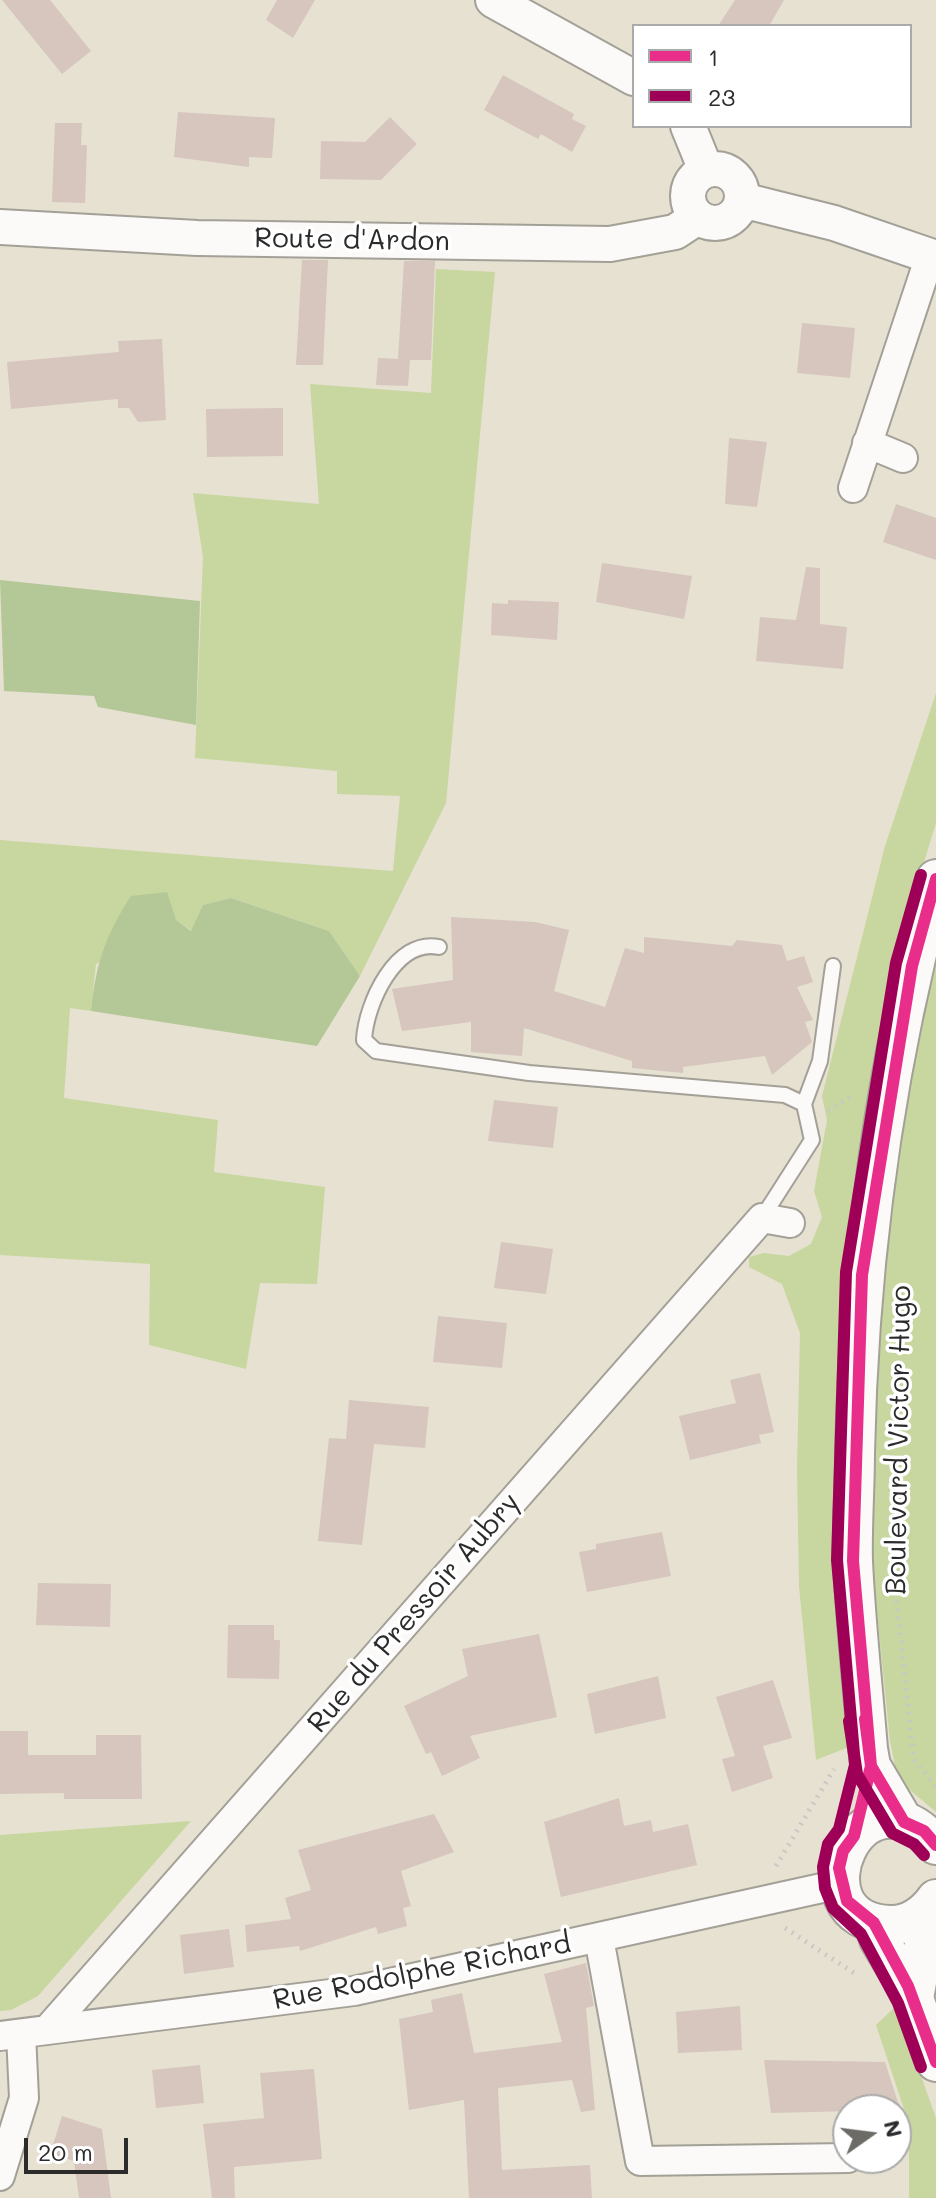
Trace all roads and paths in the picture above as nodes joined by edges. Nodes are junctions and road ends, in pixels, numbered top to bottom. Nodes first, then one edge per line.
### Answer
1 (493, 0) edge
2 (632, 77) edge
3 (689, 128) edge
4 (706, 170) junction
5 (742, 200) junction
6 (698, 217) junction
7 (0, 227) edge
8 (933, 257) edge
9 (867, 443) junction
10 (903, 458) dead end
11 (853, 488) dead end
12 (936, 879) edge
13 (439, 947) dead end
14 (833, 966) dead end
15 (804, 1104) junction
16 (762, 1218) junction
17 (790, 1223) dead end
18 (894, 1467) dead end
19 (871, 1766) junction
20 (936, 1786) edge
21 (904, 1822) junction
22 (854, 1836) junction
23 (936, 1845) edge
24 (840, 1884) junction
25 (933, 1903) edge
26 (874, 1923) junction
27 (599, 1938) junction
28 (914, 1998) junction
29 (22, 2033) edge
30 (936, 2062) edge
31 (9, 2120) edge
32 (832, 2158) edge
33 (0, 2176) edge

1 - 2 street
3 - 4 street
4 - 5 street
4 - 6 street
5 - 6 street
5 - 8 street
6 - 7 street, Route d'Ardon
8 - 9 street
9 - 10 street
9 - 11 street
12 - 19 main road, Boulevard Victor Hugo
13 - 15 lane
14 - 15 lane
15 - 16 lane
16 - 17 street
16 - 29 street, Rue du Pressoir Aubry
18 - 20 path, Boulevard Victor Hugo
19 - 21 main road
19 - 22 main road
21 - 22 main road
21 - 23 main road
22 - 24 main road
24 - 26 main road
24 - 27 street, Rue Rodolphe Richard
25 - 26 main road
25 - 28 main road
26 - 28 main road
27 - 29 street, Rue Rodolphe Richard
27 - 32 street
28 - 30 main road
29 - 31 street
31 - 33 street

